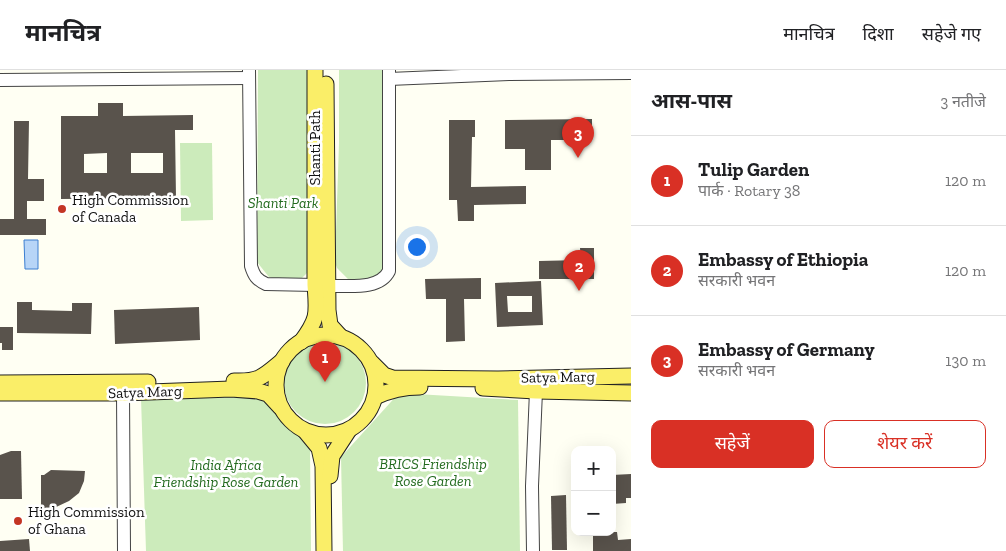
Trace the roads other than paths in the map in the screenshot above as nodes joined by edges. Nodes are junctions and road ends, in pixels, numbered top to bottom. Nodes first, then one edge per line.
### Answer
1 (315, 70) edge
2 (326, 70) edge
3 (631, 73) edge
4 (249, 74) edge
5 (389, 74) edge
6 (0, 80) edge
7 (321, 285) junction
8 (341, 337) junction
9 (301, 342) junction
10 (282, 361) junction
11 (371, 362) junction
12 (631, 376) edge
13 (0, 382) edge
14 (536, 392) junction
15 (631, 392) edge
16 (0, 393) edge
17 (123, 393) junction
18 (375, 397) junction
19 (282, 410) junction
20 (304, 430) junction
21 (348, 430) junction
22 (124, 551) edge
23 (324, 551) edge
24 (330, 551) edge
25 (533, 551) edge

1 - 7 main road, Shanti Path
2 - 7 main road, Shanti Path
3 - 5 street
4 - 6 street
4 - 7 street
5 - 7 street
7 - 8 main road, Shanti Path
7 - 9 main road, Shanti Path
8 - 9 main road
8 - 11 main road
9 - 10 main road
10 - 13 main road, Satya Marg
10 - 19 main road
11 - 12 main road, Satya Marg
11 - 18 main road
14 - 15 main road, Satya Marg
14 - 18 main road, Satya Marg
14 - 25 street
16 - 17 main road, Satya Marg
17 - 19 main road, Satya Marg
17 - 22 street
18 - 21 main road
19 - 20 main road
20 - 21 main road
20 - 23 main road
21 - 24 main road

